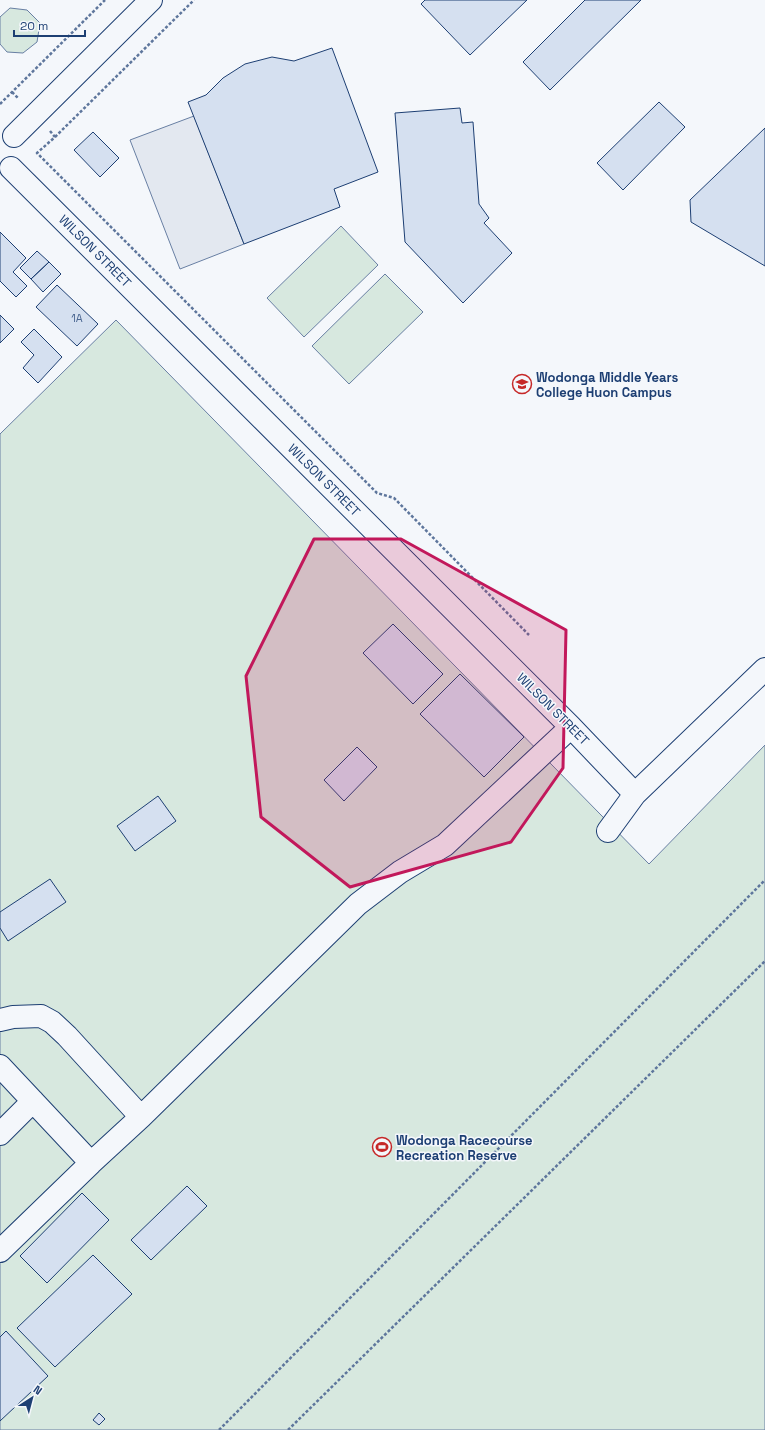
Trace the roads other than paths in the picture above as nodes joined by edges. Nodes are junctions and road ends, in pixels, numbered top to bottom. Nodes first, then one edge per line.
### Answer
1 (151, 0) edge
2 (7, 132) edge
3 (6, 171) edge
4 (765, 669) edge
5 (571, 727) junction
6 (636, 794) junction
7 (608, 831) dead end
8 (0, 1020) edge
9 (0, 1066) edge
10 (33, 1101) junction
11 (141, 1117) junction
12 (0, 1134) edge
13 (91, 1163) junction
14 (0, 1251) edge

1 - 2 street
2 - 3 street
3 - 5 street, WILSON STREET
4 - 6 street
5 - 6 street, WILSON STREET
5 - 11 street
6 - 7 street
8 - 11 street
9 - 10 street
10 - 12 street
10 - 13 street
11 - 13 street
13 - 14 street

